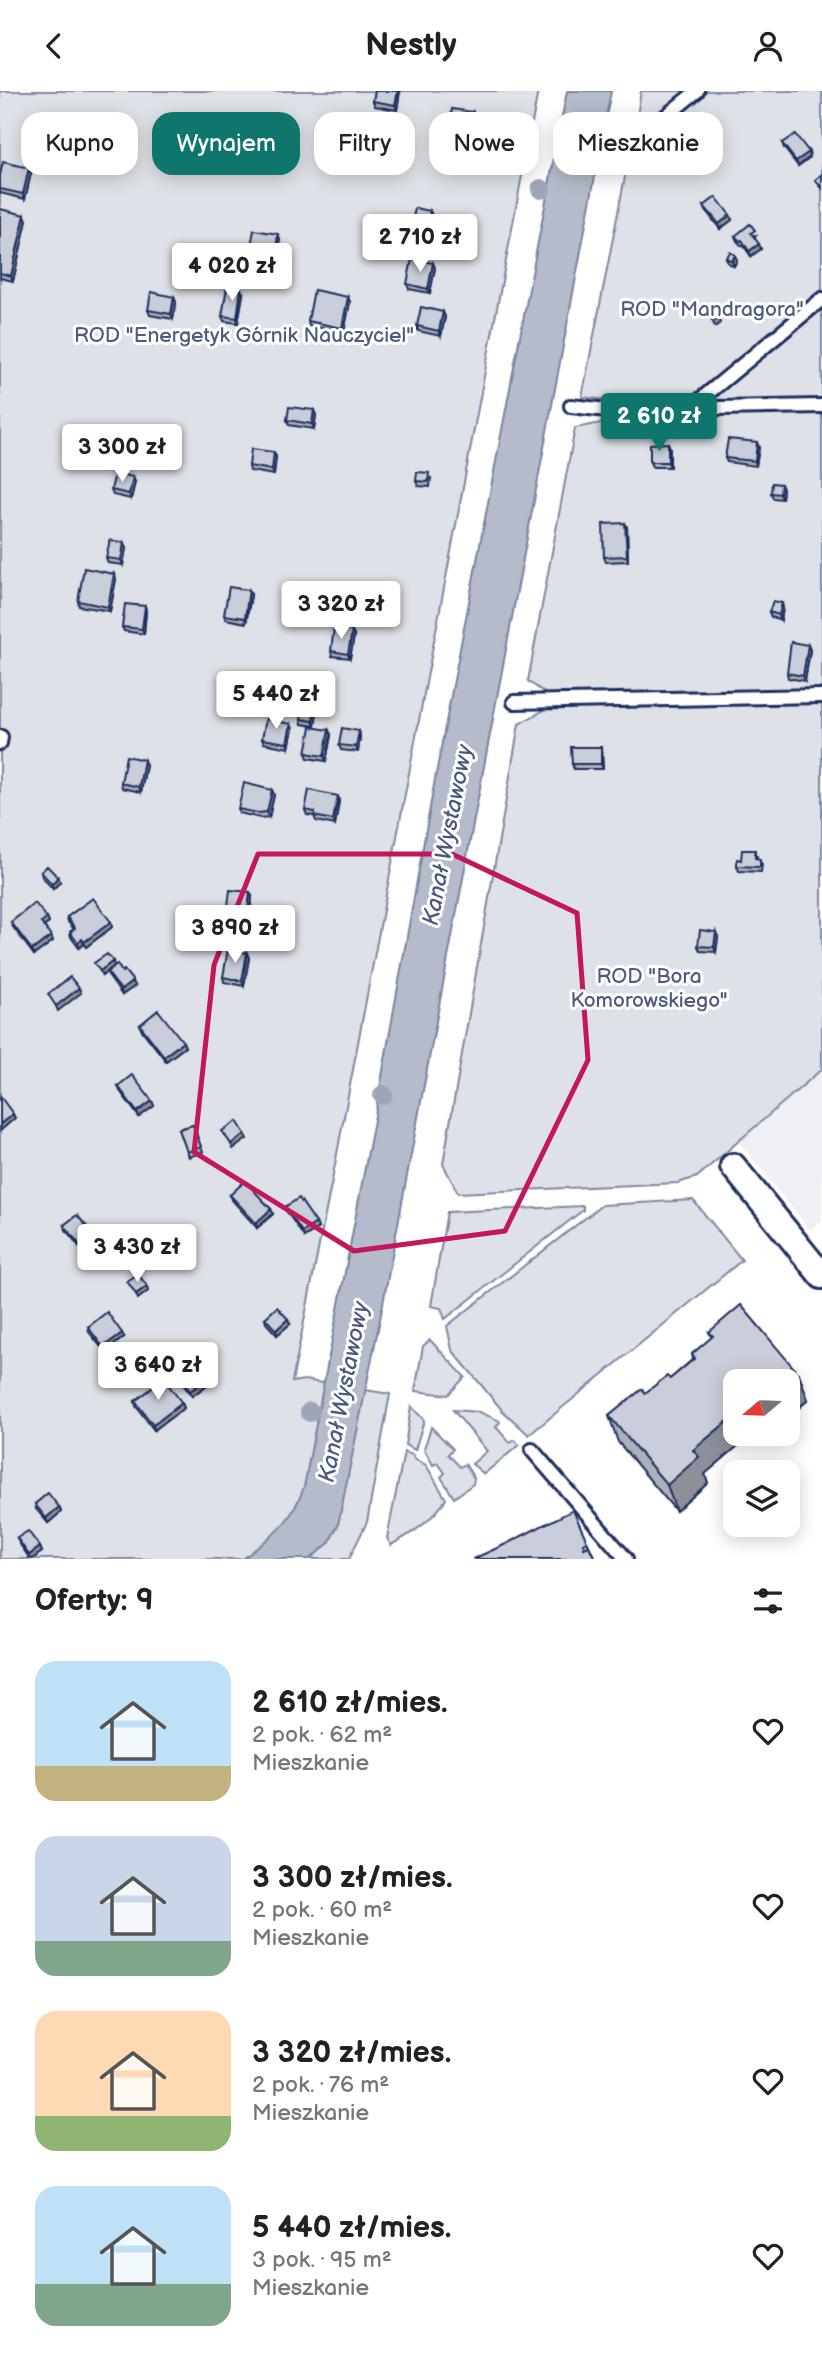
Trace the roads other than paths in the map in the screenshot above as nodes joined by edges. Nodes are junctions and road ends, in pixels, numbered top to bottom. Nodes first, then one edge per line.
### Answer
1 (697, 91) edge
2 (671, 112) edge
3 (822, 299) edge
4 (822, 405) edge
5 (571, 406) dead end
6 (689, 408) junction
7 (822, 696) edge
8 (514, 702) dead end
9 (733, 1166) dead end
10 (822, 1276) edge
11 (531, 1450) dead end
12 (626, 1559) edge

1 - 2 lane
3 - 6 lane
4 - 6 lane
5 - 6 lane
7 - 8 lane
9 - 10 street
11 - 12 lane

